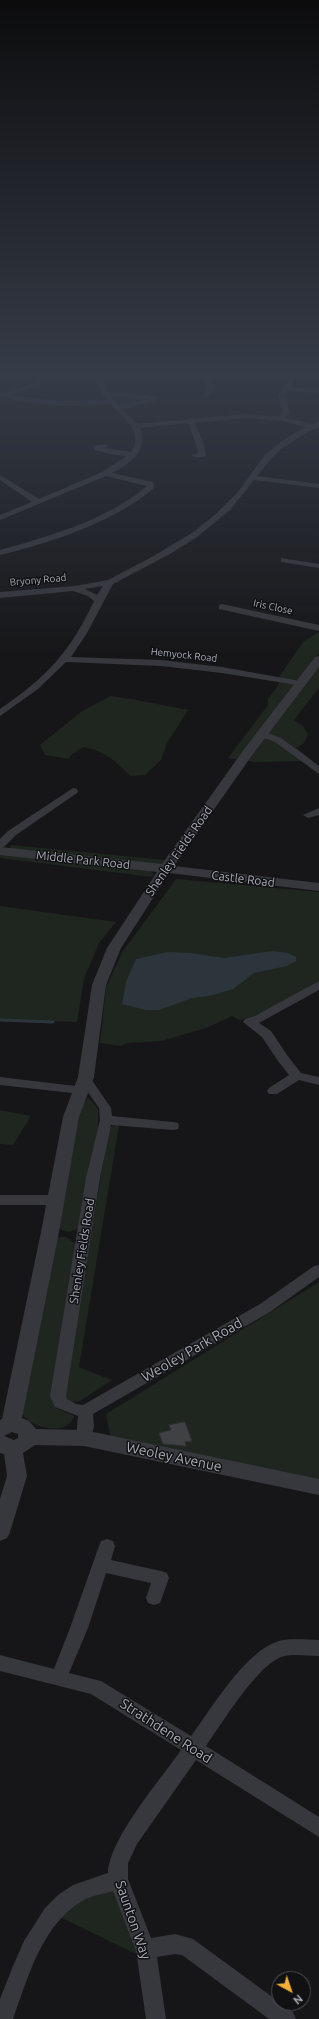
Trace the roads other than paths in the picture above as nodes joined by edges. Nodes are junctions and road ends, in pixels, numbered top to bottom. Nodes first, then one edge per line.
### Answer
1 (113, 470) edge
2 (259, 470) edge
3 (105, 474) junction
4 (0, 477) edge
5 (253, 478) junction
6 (319, 486) edge
7 (39, 502) junction
8 (0, 518) edge
9 (0, 553) edge
10 (284, 560) dead end
11 (319, 566) edge
12 (110, 582) junction
13 (74, 588) junction
14 (0, 595) edge
15 (99, 600) junction
16 (222, 607) dead end
17 (319, 628) edge
18 (65, 659) junction
19 (319, 659) edge
20 (300, 684) junction
21 (0, 713) edge
22 (262, 734) junction
23 (319, 771) edge
24 (73, 791) dead end
25 (319, 811) edge
26 (308, 815) dead end
27 (0, 845) edge
28 (0, 851) edge
29 (167, 868) junction
30 (319, 887) edge
31 (319, 985) edge
32 (297, 1076) junction
33 (84, 1078) junction
34 (0, 1081) edge
35 (319, 1081) edge
36 (273, 1091) dead end
37 (106, 1120) junction
38 (173, 1126) dead end
39 (0, 1200) edge
40 (55, 1200) junction
41 (319, 1270) edge
42 (85, 1411) junction
43 (6, 1427) edge
44 (28, 1437) junction
45 (84, 1438) junction
46 (6, 1446) edge
47 (319, 1487) edge
48 (0, 1532) edge
49 (107, 1546) dead end
50 (102, 1565) junction
51 (154, 1598) dead end
52 (319, 1648) edge
53 (0, 1663) edge
54 (58, 1679) junction
55 (194, 1749) junction
56 (319, 1828) edge
57 (118, 1880) junction
58 (146, 1949) junction
59 (3, 2019) edge
60 (156, 2019) edge
61 (286, 2019) edge

1 - 3 street
2 - 5 street
3 - 7 street
3 - 9 street
4 - 7 street
5 - 6 street
5 - 12 street
7 - 8 street
10 - 11 street
12 - 13 street
12 - 15 street
13 - 14 street, Bryony Road
13 - 15 street, Bryony Road
15 - 18 street
16 - 17 street, Iris Close
18 - 20 street, Hemyock Road
18 - 21 street
19 - 20 street, Shenley Fields Road
20 - 22 street, Shenley Fields Road
22 - 23 street
22 - 29 street, Shenley Fields Road
24 - 27 street
25 - 26 street
28 - 29 street, Middle Park Road
29 - 30 street, Castle Road
29 - 33 street, Shenley Fields Road
31 - 32 street
32 - 35 street
32 - 36 street
33 - 34 street
33 - 37 street, Shenley Fields Road
33 - 40 street, Shenley Fields Road
37 - 38 street
37 - 42 street, Shenley Fields Road
39 - 40 street
40 - 43 street, Shenley Fields Road
41 - 42 street, Weoley Park Road
42 - 45 street
43 - 44 street
44 - 45 street, Weoley Avenue
44 - 46 street
45 - 47 street, Weoley Avenue
46 - 48 street
49 - 50 street
50 - 51 street
50 - 54 street
52 - 55 street, Saunton Way
53 - 54 street, Strathdene Road
54 - 55 street, Strathdene Road
55 - 56 street, Strathdene Road
55 - 57 street, Saunton Way
57 - 58 street, Saunton Way
57 - 59 street
58 - 60 street, Saunton Way
58 - 61 street

